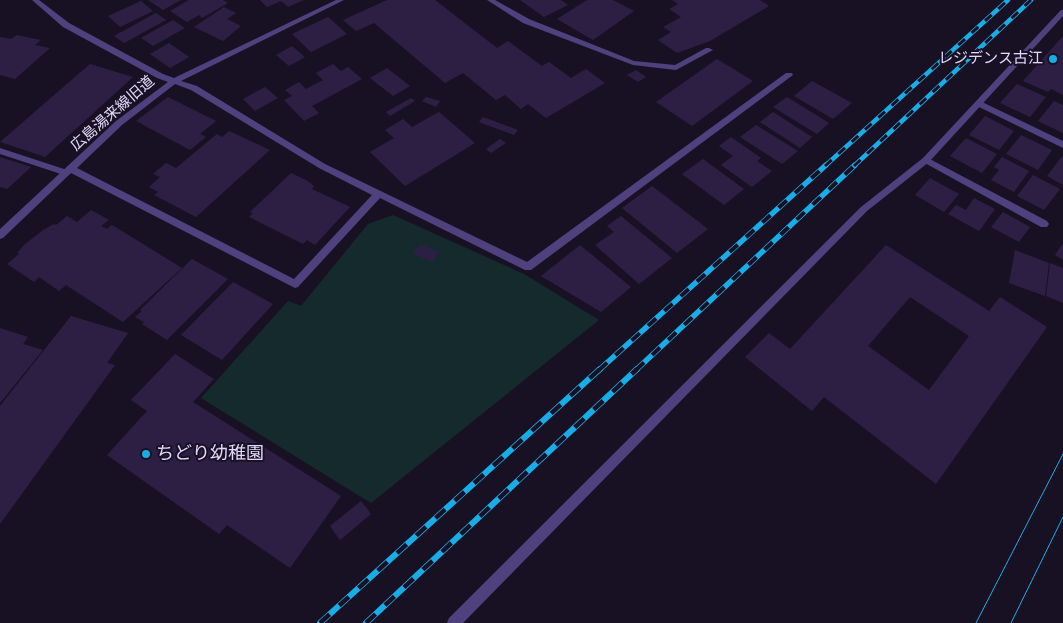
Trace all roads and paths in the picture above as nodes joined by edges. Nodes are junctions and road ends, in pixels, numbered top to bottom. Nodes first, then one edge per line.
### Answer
1 (35, 0) edge
2 (341, 0) edge
3 (490, 0) edge
4 (1063, 12) edge
5 (709, 50) dead end
6 (789, 75) dead end
7 (174, 81) junction
8 (980, 104) junction
9 (1063, 145) edge
10 (0, 151) edge
11 (926, 160) junction
12 (69, 171) junction
13 (378, 194) junction
14 (1044, 224) dead end
15 (0, 235) edge
16 (454, 623) edge

1 - 7 street
2 - 7 street, 広島湯来線旧道
3 - 5 street
4 - 8 street
6 - 13 street
7 - 12 street, 広島湯来線旧道
7 - 13 street
8 - 9 street
8 - 11 street
10 - 12 street
11 - 14 street
11 - 16 street
12 - 13 street
12 - 15 street, 広島湯来線旧道

